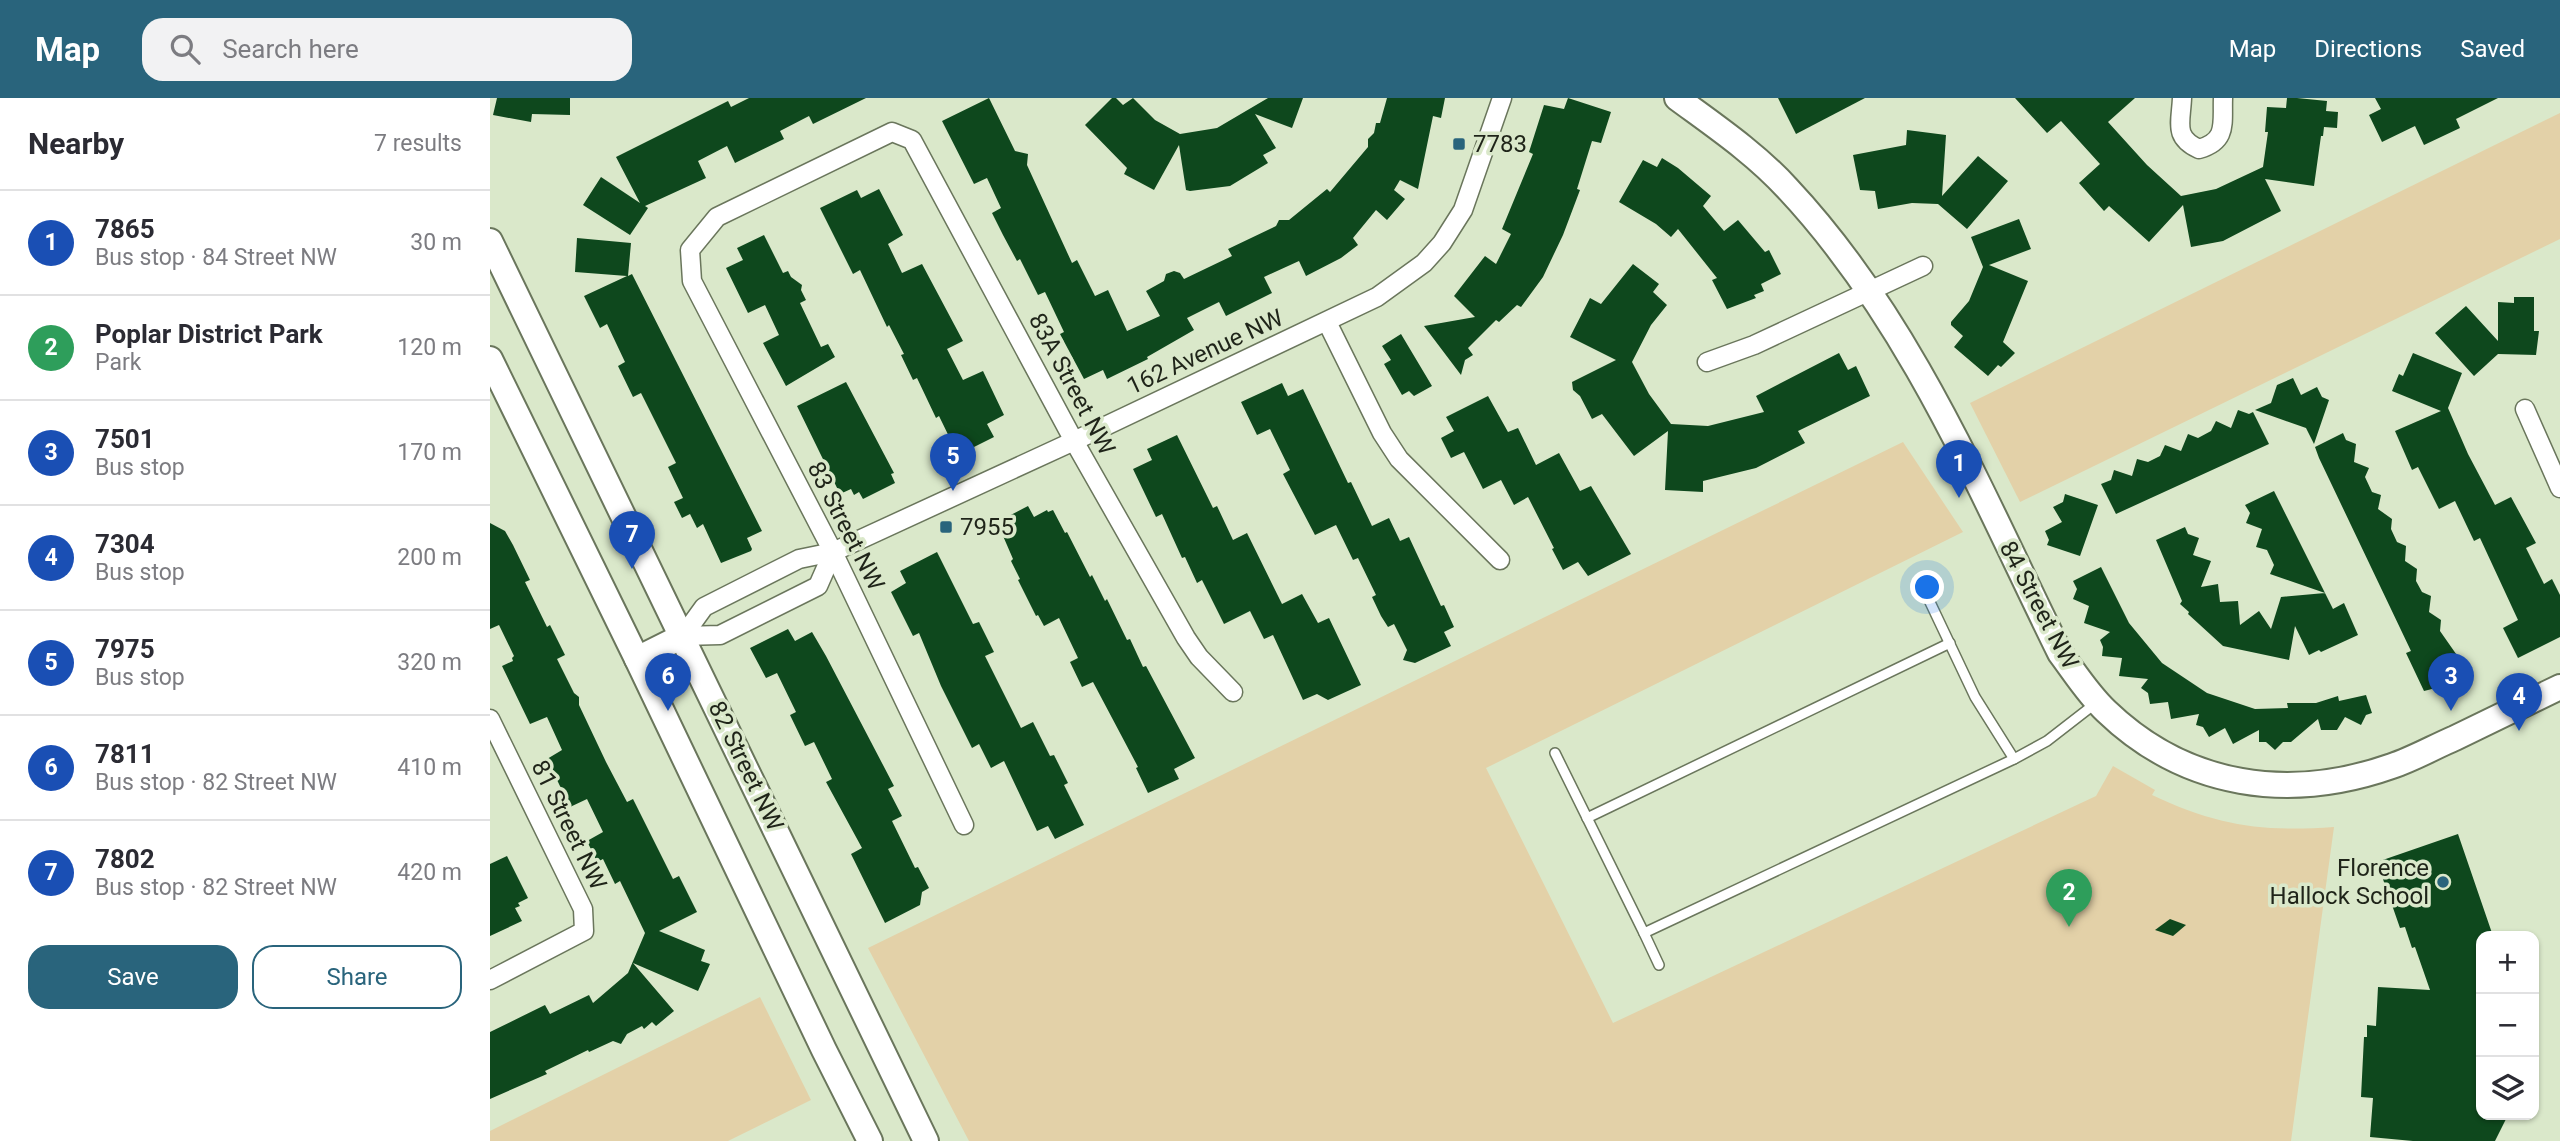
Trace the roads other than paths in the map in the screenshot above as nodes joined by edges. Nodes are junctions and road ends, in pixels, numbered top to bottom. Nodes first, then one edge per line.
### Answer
1 (1502, 98) edge
2 (2182, 98) edge
3 (2223, 98) edge
4 (1690, 102) edge
5 (490, 241) edge
6 (690, 250) joint
7 (1923, 265) dead end
8 (1869, 291) junction
9 (1327, 322) junction
10 (490, 359) edge
11 (1707, 362) dead end
12 (2525, 409) dead end
13 (1074, 441) junction
14 (2560, 488) edge
15 (833, 552) junction
16 (1500, 560) dead end
17 (1920, 581) dead end
18 (683, 636) junction
19 (1950, 643) junction
20 (637, 659) junction
21 (2560, 687) edge
22 (1233, 692) dead end
23 (2098, 702) junction
24 (490, 719) edge
25 (1555, 754) dead end
26 (2014, 760) junction
27 (1587, 818) junction
28 (964, 825) dead end
29 (1644, 933) junction
30 (1659, 965) dead end
31 (490, 980) edge
32 (870, 1141) edge
33 (926, 1141) edge

1 - 9 street, 162 Avenue NW
2 - 3 street
4 - 8 main road, 84 Street NW
5 - 18 main road, 82 Street NW
6 - 13 street, 83A Street NW
6 - 15 street, 83 Street NW
7 - 8 street
8 - 11 street
8 - 23 main road, 84 Street NW
9 - 13 street, 162 Avenue NW
9 - 16 street
10 - 20 main road
12 - 14 street
13 - 15 street, 162 Avenue NW
13 - 22 street, 83A Street NW
15 - 18 street, 162 Avenue NW
15 - 18 street
15 - 28 street, 83 Street NW
17 - 19 lane
18 - 20 main road
18 - 33 main road, 82 Street NW
19 - 26 lane
19 - 27 lane
20 - 32 main road
21 - 23 main road, 84 Street NW
23 - 26 lane
24 - 31 street, 81 Street NW
25 - 27 lane
26 - 29 lane
27 - 29 lane
29 - 30 lane

